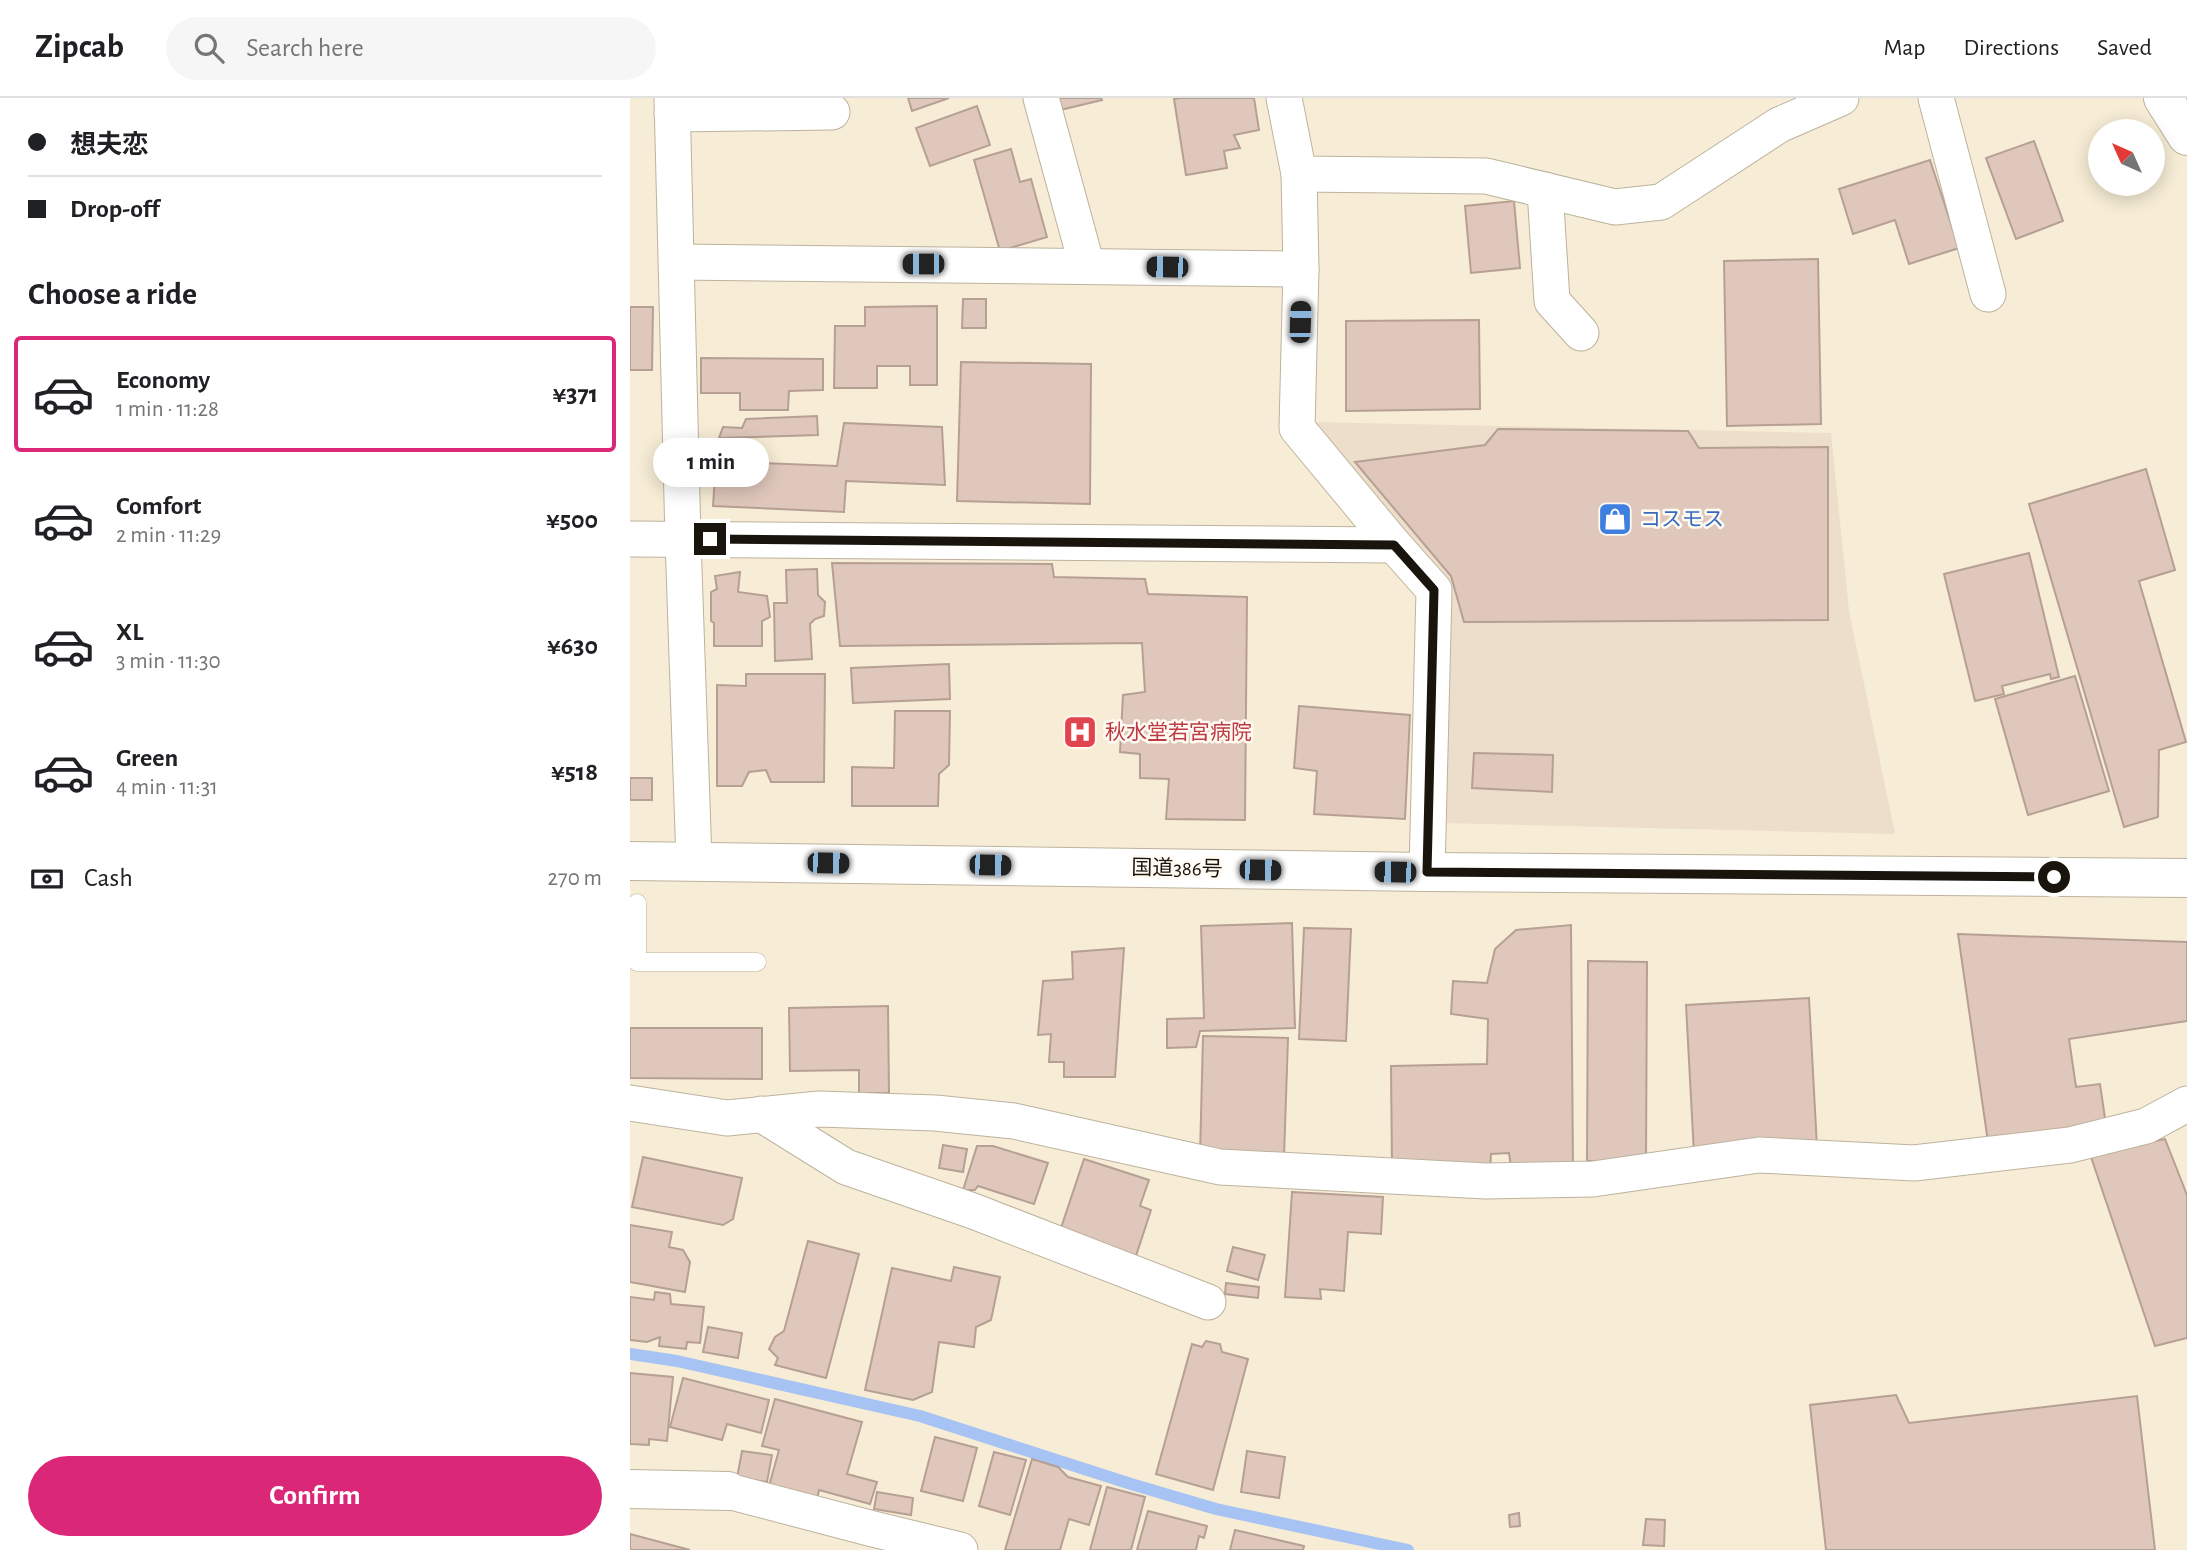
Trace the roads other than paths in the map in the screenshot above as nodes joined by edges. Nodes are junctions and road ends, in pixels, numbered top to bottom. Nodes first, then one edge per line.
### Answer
1 (1041, 98) edge
2 (1284, 98) edge
3 (1841, 98) edge
4 (1936, 98) edge
5 (2163, 98) edge
6 (672, 106) edge
7 (832, 112) dead end
8 (2187, 136) edge
9 (1299, 174) junction
10 (1545, 190) junction
11 (677, 262) junction
12 (1087, 266) junction
13 (1301, 269) junction
14 (1988, 294) dead end
15 (1581, 333) dead end
16 (630, 539) edge
17 (683, 539) junction
18 (1394, 545) junction
19 (630, 860) edge
20 (694, 861) junction
21 (1427, 872) junction
22 (2187, 878) edge
23 (637, 903) dead end
24 (757, 962) dead end
25 (630, 1103) edge
26 (2187, 1104) edge
27 (761, 1114) junction
28 (1208, 1303) dead end
29 (630, 1489) edge
30 (728, 1491) joint
31 (960, 1550) edge

1 - 12 street
2 - 9 street
3 - 10 street
4 - 14 street
5 - 8 main road
6 - 7 street
6 - 11 street
9 - 10 street
9 - 13 street
10 - 15 street
11 - 12 street
11 - 17 street
12 - 13 street
13 - 18 street
16 - 17 street
17 - 18 street
17 - 20 street
18 - 21 street
19 - 20 main road, 国道386号
20 - 21 main road, 国道386号
21 - 22 main road, 国道386号
23 - 24 lane
25 - 27 street
26 - 27 street
27 - 28 street
29 - 30 main road
30 - 31 street

